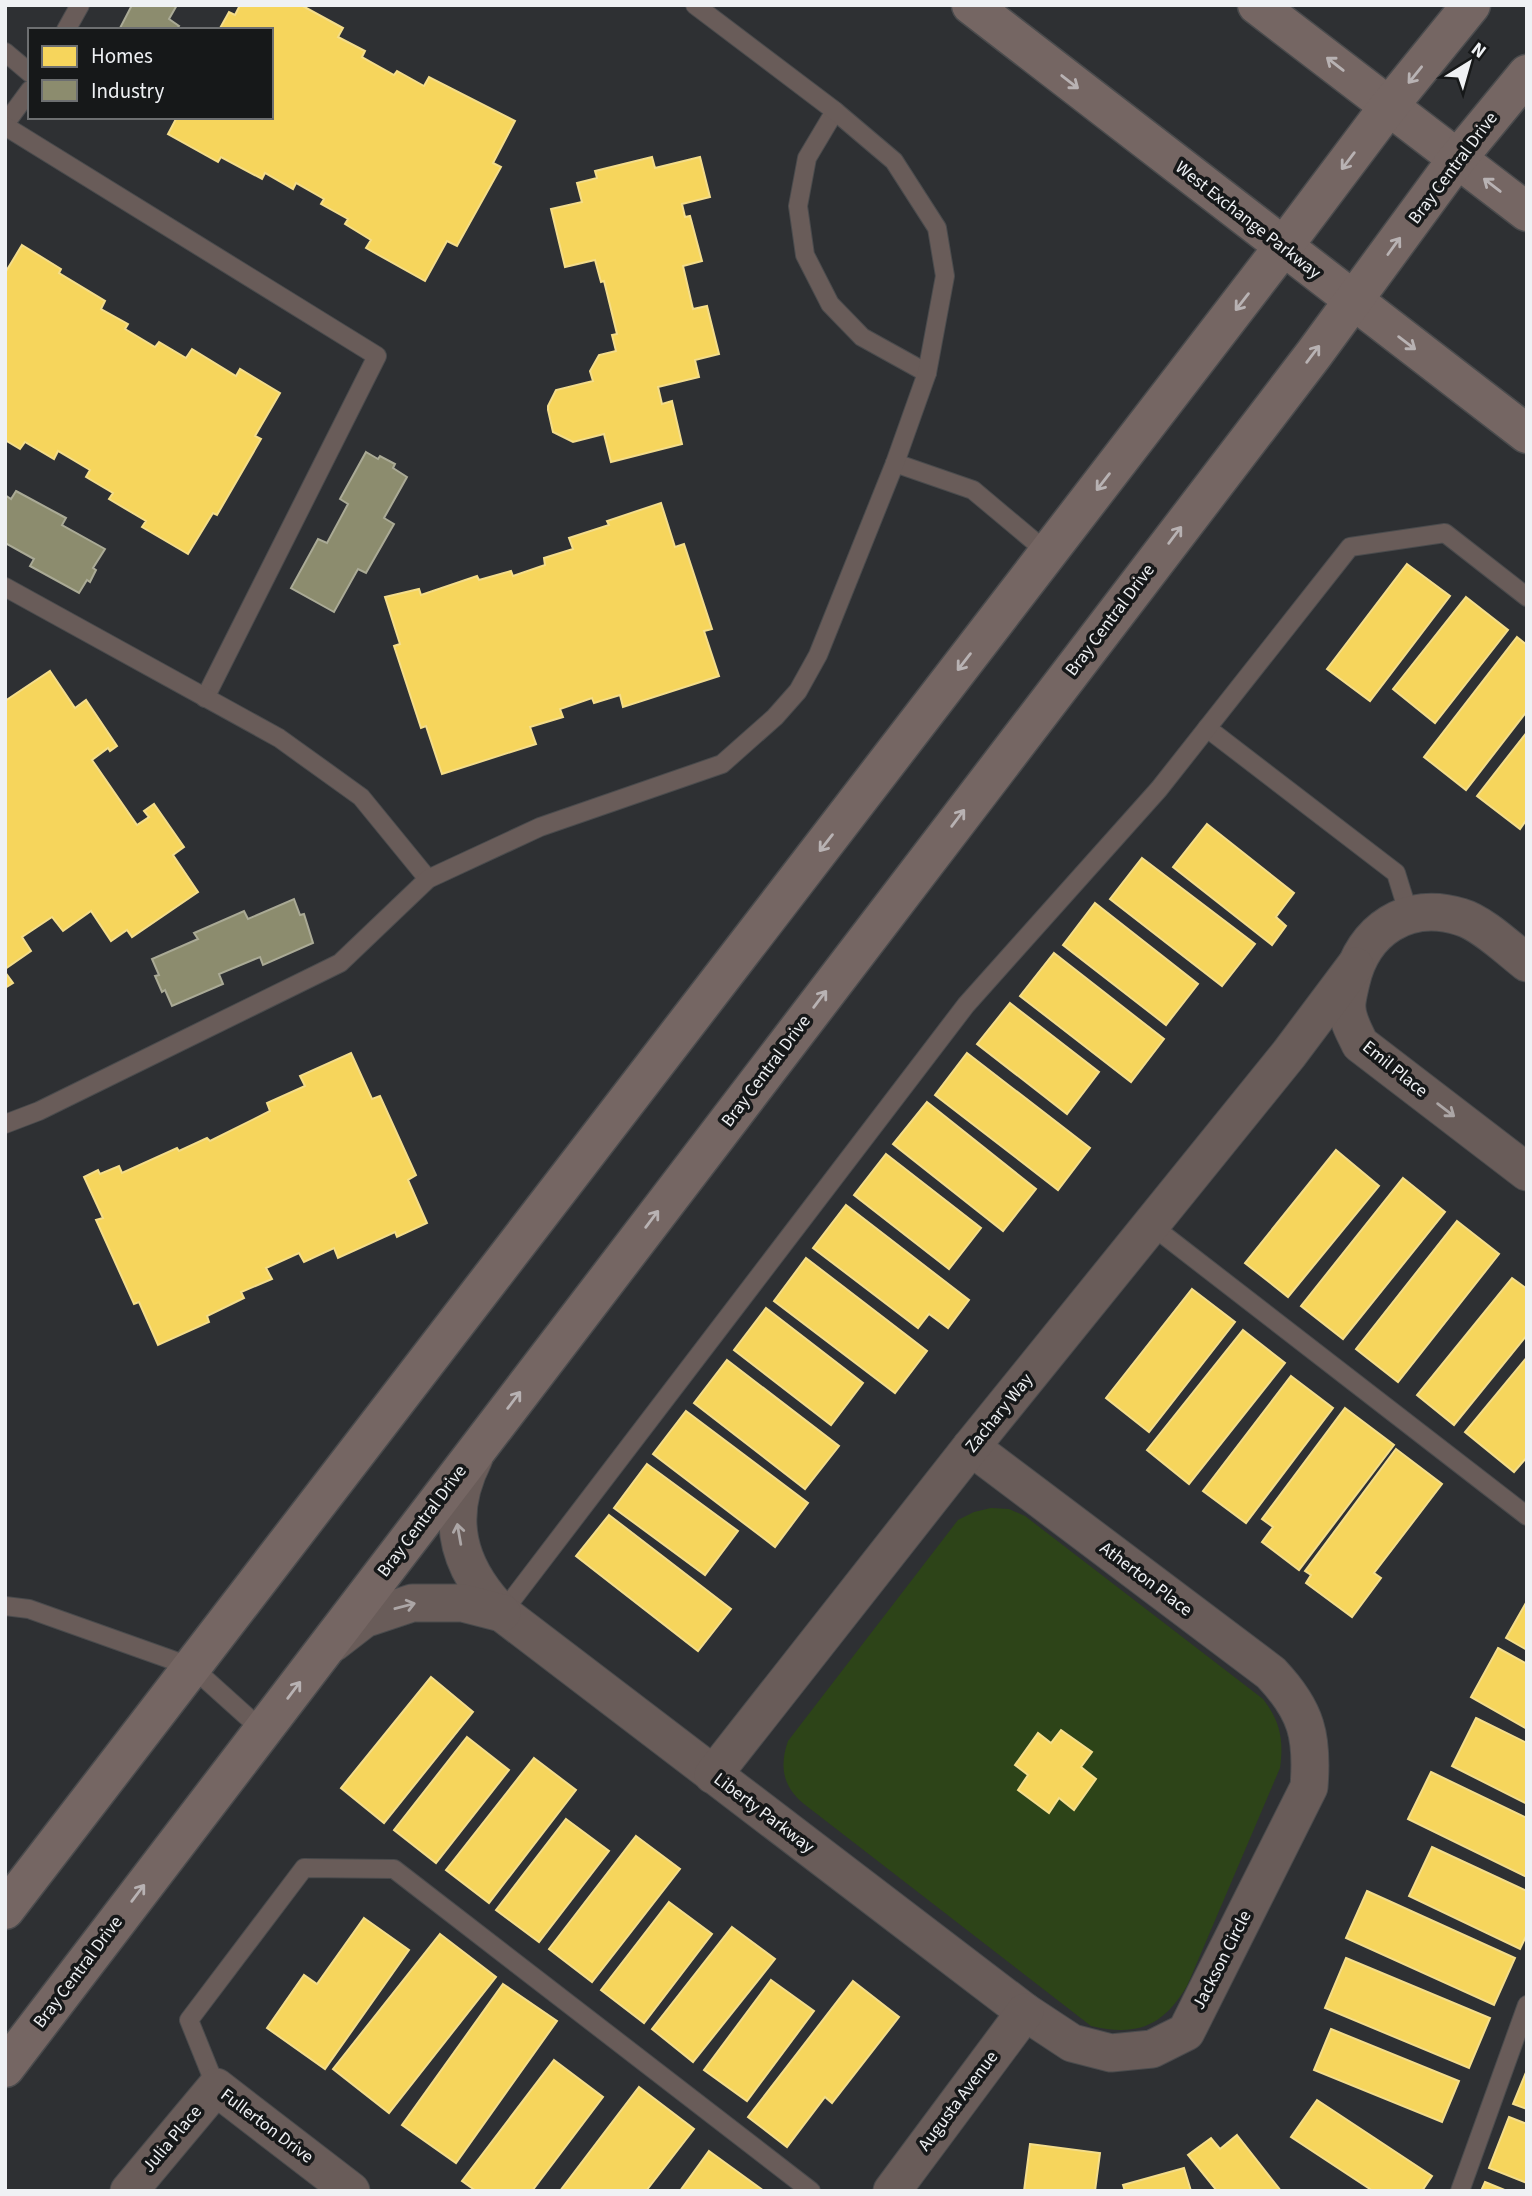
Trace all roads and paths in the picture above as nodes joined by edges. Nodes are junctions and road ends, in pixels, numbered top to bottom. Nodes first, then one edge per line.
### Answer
1 (80, 5) edge
2 (695, 5) edge
3 (971, 5) edge
4 (1257, 5) edge
5 (1471, 5) edge
6 (67, 28) edge
7 (5, 52) edge
8 (28, 71) edge
9 (1527, 74) edge
10 (28, 93) edge
11 (1389, 106) junction
12 (835, 111) junction
13 (5, 125) edge
14 (1457, 159) junction
15 (1527, 212) edge
16 (1283, 247) junction
17 (1353, 301) junction
18 (927, 373) junction
19 (1527, 434) edge
20 (895, 463) junction
21 (1048, 554) junction
22 (5, 587) edge
23 (1527, 597) edge
24 (205, 698) junction
25 (1207, 728) junction
26 (428, 879) junction
27 (1409, 915) junction
28 (1527, 963) edge
29 (1354, 966) junction
30 (1357, 1036) junction
31 (1289, 1054) junction
32 (5, 1125) edge
33 (1527, 1172) edge
34 (1151, 1225) junction
35 (480, 1445) junction
36 (971, 1447) junction
37 (1527, 1516) edge
38 (5, 1606) edge
39 (502, 1613) junction
40 (325, 1649) junction
41 (191, 1667) junction
42 (1306, 1725) joint
43 (262, 1730) junction
44 (713, 1774) junction
45 (5, 1910) edge
46 (1527, 2006) edge
47 (1025, 2011) junction
48 (5, 2068) edge
49 (216, 2087) junction
50 (129, 2191) edge
51 (351, 2191) edge
52 (811, 2191) edge
53 (892, 2191) edge
54 (1460, 2191) edge

1 - 6 lane
2 - 12 lane
3 -> 16 street, West Exchange Parkway
11 -> 4 street
5 -> 11 street
7 - 8 lane
9 - 14 street, Bray Central Drive
10 - 13 lane
11 - 14 street
11 -> 16 street
12 - 18 lane
12 - 18 lane
13 - 24 lane
15 -> 14 street
17 -> 14 street, Bray Central Drive
16 - 17 street, West Exchange Parkway
16 -> 21 street
17 -> 19 street, West Exchange Parkway
35 -> 17 street, Bray Central Drive
18 - 20 lane
20 - 21 lane
20 - 26 lane
21 -> 41 street
22 - 24 lane
23 - 25 lane
24 - 26 lane
25 - 27 lane
25 - 39 lane
26 - 32 lane
27 - 28 street, Emil Place
27 - 29 street, Emil Place
29 - 30 street, Emil Place
29 - 31 street, Zachary Way
30 - 31 street
30 -> 33 street, Emil Place
31 - 34 street, Zachary Way
34 - 36 street, Zachary Way
34 - 37 lane
39 -> 35 street, Liberty Parkway
35 - 40 street, Bray Central Drive
36 - 42 street, Atherton Place
36 - 44 street, Zachary Way
38 - 41 lane
40 -> 39 street, Liberty Parkway
39 - 44 street, Liberty Parkway
43 -> 40 street, Bray Central Drive
41 - 43 lane
41 - 45 street
42 - 47 street, Jackson Circle
48 -> 43 street, Bray Central Drive
44 - 47 street, Liberty Parkway
46 - 54 lane
47 - 53 street, Augusta Avenue
49 - 50 street, Julia Place
49 - 51 street, Fullerton Drive
49 - 52 lane

